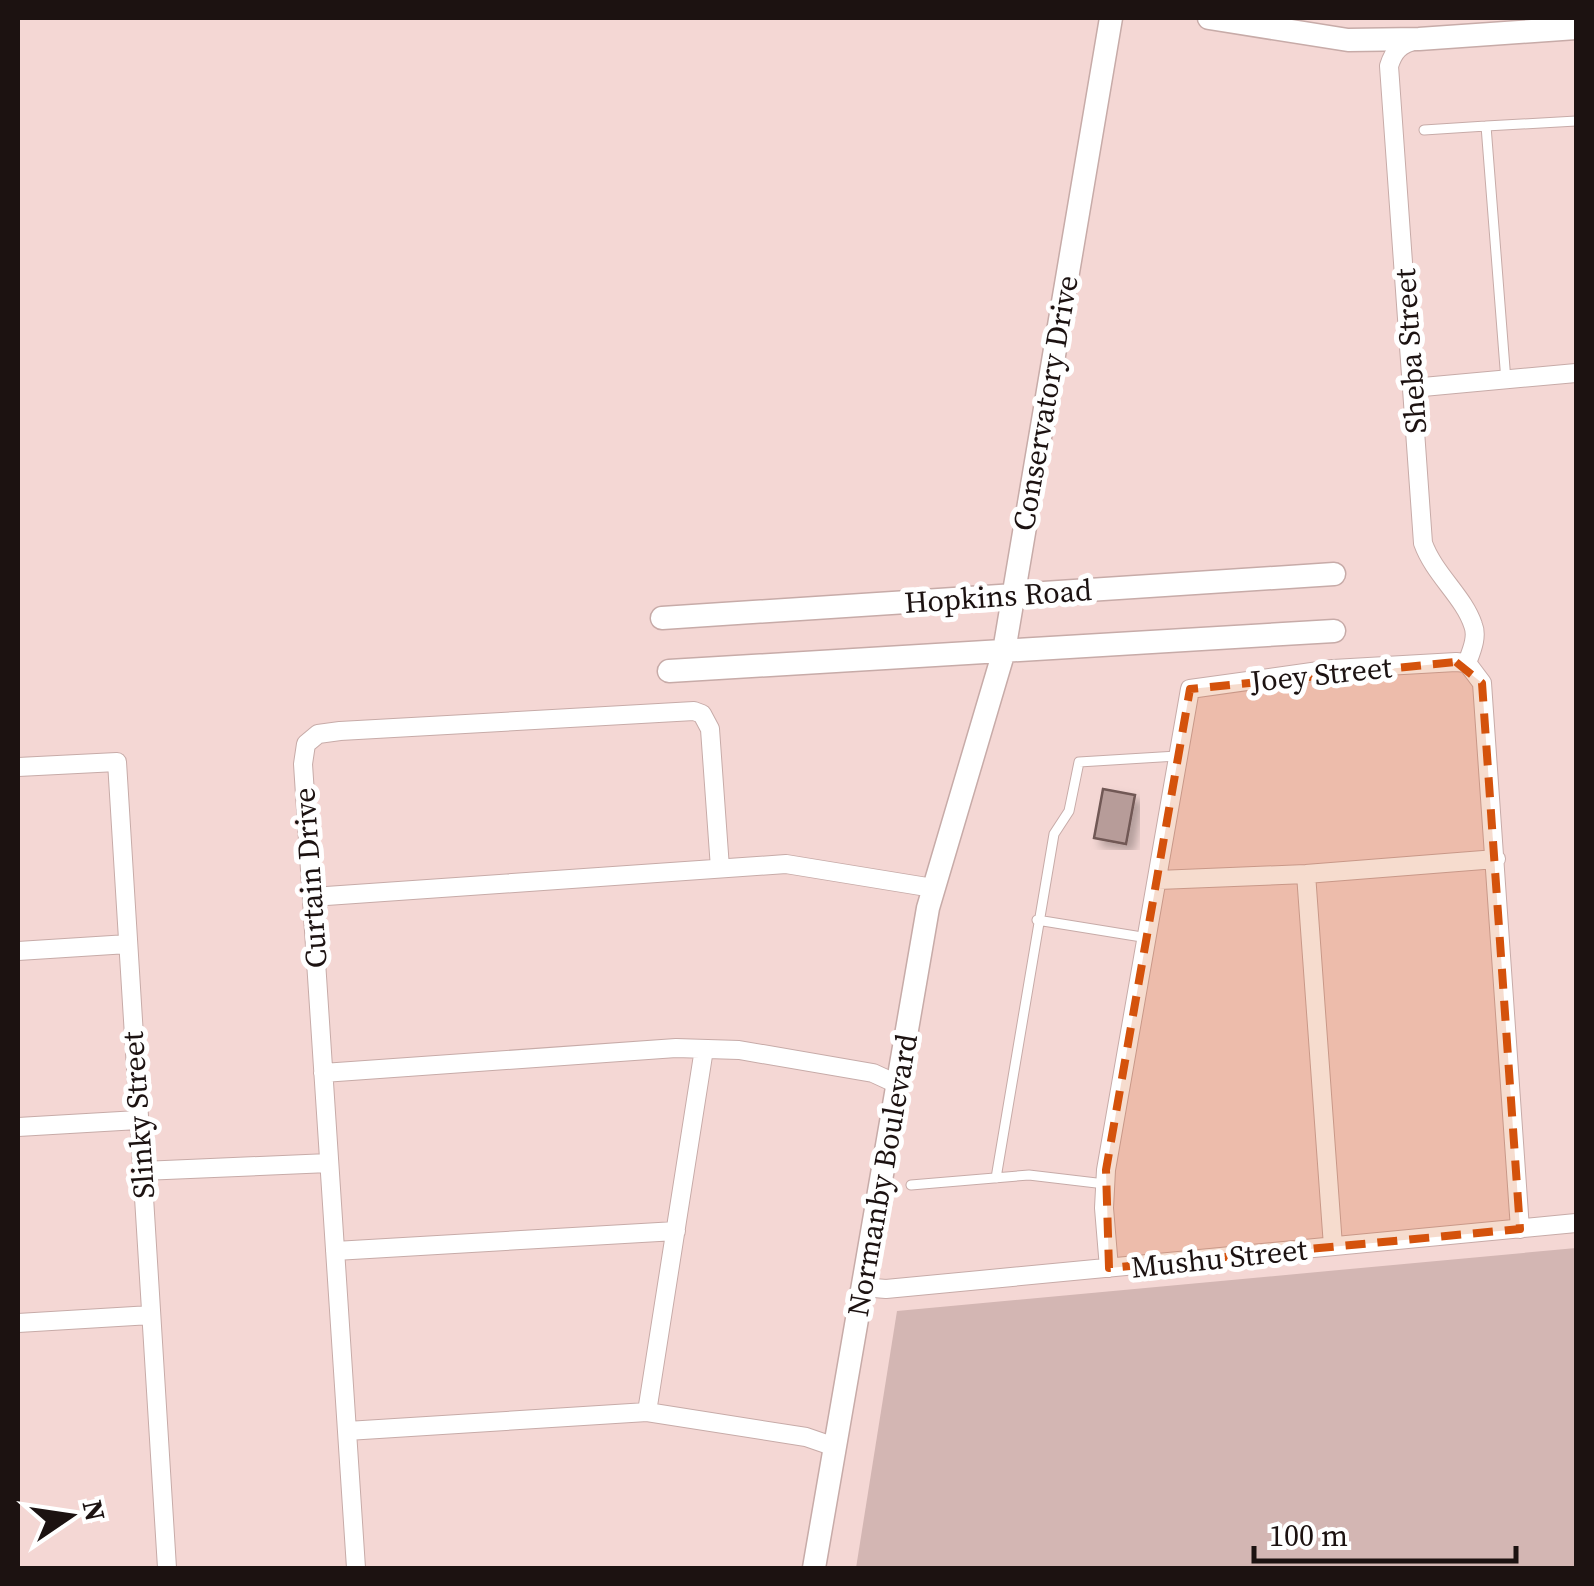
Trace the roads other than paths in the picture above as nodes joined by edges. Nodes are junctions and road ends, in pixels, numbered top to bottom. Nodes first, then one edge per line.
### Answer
1 (1111, 18) edge
2 (1209, 18) edge
3 (1576, 28) edge
4 (1419, 40) junction
5 (1576, 46) edge
6 (1576, 122) edge
7 (1486, 126) junction
8 (1424, 130) dead end
9 (1576, 373) edge
10 (1506, 380) junction
11 (1412, 388) junction
12 (1334, 574) dead end
13 (1013, 595) junction
14 (662, 618) dead end
15 (1334, 631) dead end
16 (1004, 651) junction
17 (1467, 663) junction
18 (669, 671) dead end
19 (1177, 756) junction
20 (18, 767) edge
21 (966, 785) joint
22 (1496, 859) junction
23 (720, 868) junction
24 (1306, 874) junction
25 (1158, 880) junction
26 (933, 888) junction
27 (312, 897) junction
28 (1037, 920) junction
29 (1148, 938) junction
30 (128, 944) junction
31 (18, 950) edge
32 (704, 1049) junction
33 (324, 1073) junction
34 (897, 1084) junction
35 (138, 1120) junction
36 (18, 1127) edge
37 (330, 1164) junction
38 (142, 1172) junction
39 (996, 1178) junction
40 (1105, 1184) junction
41 (911, 1185) dead end
42 (1576, 1223) edge
43 (1520, 1229) junction
44 (676, 1231) junction
45 (1333, 1246) junction
46 (335, 1251) junction
47 (1109, 1268) junction
48 (862, 1288) junction
49 (151, 1316) junction
50 (18, 1324) edge
51 (646, 1412) junction
52 (347, 1431) junction
53 (835, 1447) junction
54 (167, 1568) edge
55 (356, 1568) edge
56 (814, 1568) edge

1 - 13 street, Conservatory Drive
2 - 4 street
3 - 4 street
3 - 5 street
4 - 11 street, Sheba Street
6 - 7 lane
7 - 8 lane
7 - 10 lane
9 - 10 street
10 - 11 street
11 - 17 street, Sheba Street
12 - 13 street, Hopkins Road
13 - 14 street, Hopkins Road
13 - 16 street, Conservatory Drive
15 - 16 street, Hopkins Road
16 - 18 street, Hopkins Road
16 - 21 street, Conservatory Drive
17 - 19 street, Joey Street
17 - 22 street
19 - 25 street, Joey Street
19 - 28 lane
20 - 30 street, Slinky Street
21 - 26 street, Normanby Boulevard
22 - 24 street
22 - 43 street
23 - 26 street
23 - 27 street
23 - 27 street, Curtain Drive
24 - 25 street
24 - 45 street
25 - 29 street, Joey Street
26 - 34 street, Normanby Boulevard
27 - 33 street, Curtain Drive
28 - 29 lane
28 - 39 lane
29 - 40 street, Joey Street
30 - 31 street
30 - 35 street, Slinky Street
32 - 33 street
32 - 34 street
32 - 44 street
33 - 37 street, Curtain Drive
34 - 48 street, Normanby Boulevard
35 - 36 street
35 - 38 street, Slinky Street
37 - 38 street
37 - 46 street, Curtain Drive
38 - 49 street, Slinky Street
39 - 40 lane
39 - 41 lane
40 - 47 street, Joey Street
42 - 43 street, Mushu Street
43 - 45 street, Mushu Street
44 - 46 street
44 - 51 street
45 - 47 street, Mushu Street
46 - 52 street, Curtain Drive
47 - 48 street, Mushu Street
48 - 53 street, Normanby Boulevard
49 - 50 street
49 - 54 street, Slinky Street
51 - 52 street
51 - 53 street
52 - 55 street, Curtain Drive
53 - 56 street, Normanby Boulevard

